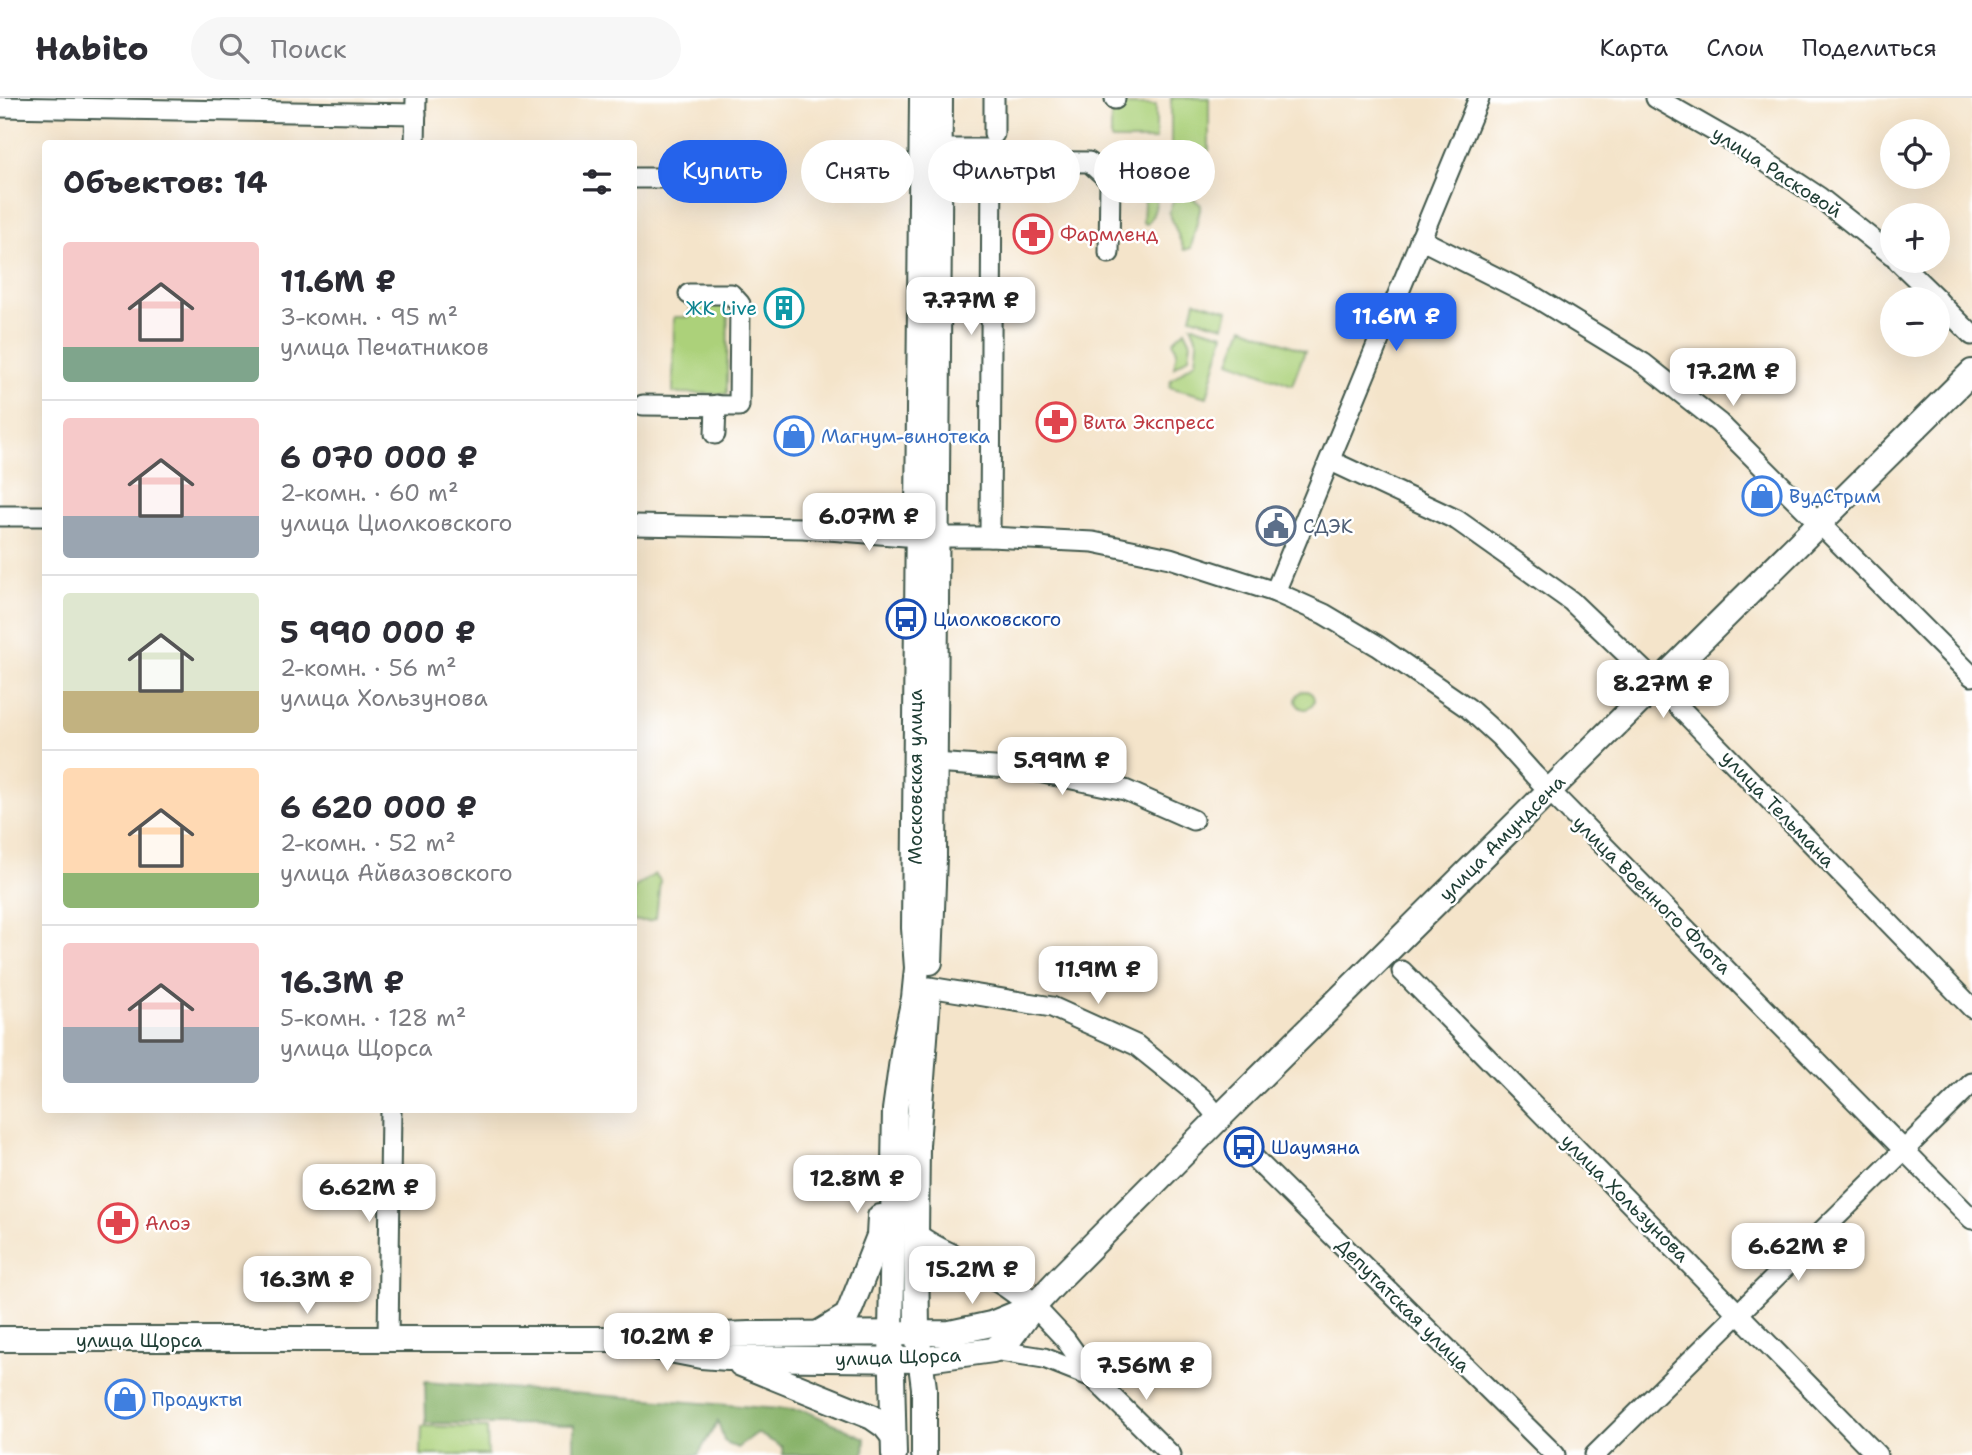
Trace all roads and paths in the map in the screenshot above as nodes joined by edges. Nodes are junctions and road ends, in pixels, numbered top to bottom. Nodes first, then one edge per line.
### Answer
1 (922, 98) edge
2 (940, 98) edge
3 (994, 98) edge
4 (1479, 98) edge
5 (1656, 98) edge
6 (416, 106) edge
7 (0, 107) edge
8 (994, 134) dead end
9 (415, 140) edge
10 (939, 140) edge
11 (1080, 161) edge
12 (637, 178) edge
13 (658, 178) edge
14 (937, 203) edge
15 (992, 203) edge
16 (1420, 239) junction
17 (1880, 245) edge
18 (1109, 253) dead end
19 (1910, 273) edge
20 (1924, 287) edge
21 (689, 294) dead end
22 (1950, 313) edge
23 (1972, 335) edge
24 (1972, 372) edge
25 (643, 405) dead end
26 (716, 405) junction
27 (715, 433) dead end
28 (1331, 461) junction
29 (0, 516) edge
30 (42, 516) edge
31 (1820, 523) junction
32 (637, 525) edge
33 (927, 537) junction
34 (990, 537) junction
35 (1275, 592) junction
36 (1972, 676) edge
37 (1657, 684) junction
38 (934, 763) junction
39 (1550, 790) junction
40 (1194, 820) dead end
41 (1402, 971) dead end
42 (929, 988) junction
43 (1972, 1008) edge
44 (1972, 1083) edge
45 (895, 1110) junction
46 (391, 1113) edge
47 (1219, 1118) junction
48 (1904, 1150) junction
49 (1251, 1155) dead end
50 (1972, 1219) edge
51 (916, 1236) junction
52 (1034, 1306) junction
53 (1739, 1314) junction
54 (891, 1333) junction
55 (918, 1333) junction
56 (817, 1334) junction
57 (0, 1339) edge
58 (388, 1339) junction
59 (613, 1339) junction
60 (993, 1350) junction
61 (728, 1358) junction
62 (920, 1360) junction
63 (891, 1361) junction
64 (1093, 1378) junction
65 (893, 1446) edge
66 (924, 1455) edge
67 (1171, 1455) edge
68 (1555, 1455) edge
69 (1595, 1455) edge
70 (1877, 1455) edge

1 - 33 main road, Московская улица
2 - 10 main road, Московская улица
3 - 8 street
4 - 16 street
5 - 17 street, улица Расковой
6 - 7 street
6 - 9 street
11 - 18 street
12 - 13 street
14 - 33 main road, Московская улица
15 - 34 street
16 - 28 street
16 - 31 street
19 - 20 street
21 - 26 street
22 - 23 street
24 - 31 main road, улица Амундсена
25 - 26 street
26 - 27 street
28 - 35 street
28 - 37 street, улица Тельмана
29 - 30 street
31 - 36 street
31 - 37 main road, улица Амундсена
32 - 33 street, улица Военного Флота
33 - 34 street, улица Военного Флота
33 - 38 main road, Московская улица
33 - 45 main road, Московская улица
34 - 35 street, улица Военного Флота
35 - 39 street, улица Военного Флота
37 - 39 main road, улица Амундсена
37 - 43 street, улица Тельмана
38 - 40 street
38 - 42 main road, Московская улица
39 - 47 main road, улица Амундсена
39 - 48 street, улица Военного Флота
41 - 53 street, улица Хользунова
42 - 47 street
42 - 51 main road, Московская улица
44 - 48 street
45 - 54 main road, Московская улица
45 - 56 main road
46 - 58 street
47 - 52 main road, улица Амундсена
48 - 50 street, улица Военного Флота
48 - 53 street
49 - 68 street, Депутатская улица
51 - 52 main road
51 - 55 main road, Московская улица
52 - 55 main road, улица Щорса
52 - 60 main road
52 - 64 street
53 - 69 street
53 - 70 street, улица Хользунова
54 - 55 main road, улица Щорса
54 - 56 main road, улица Щорса
54 - 63 main road, Московская улица
55 - 62 main road, Московская улица
56 - 59 main road, улица Щорса
57 - 58 main road, улица Щорса
58 - 59 main road, улица Щорса
59 - 61 main road, улица Щорса
60 - 62 main road, улица Щорса
60 - 64 street
61 - 63 main road, улица Щорса
61 - 65 main road
62 - 63 main road, улица Щорса
62 - 66 main road, Московская улица
63 - 65 main road, Московская улица
64 - 67 street

